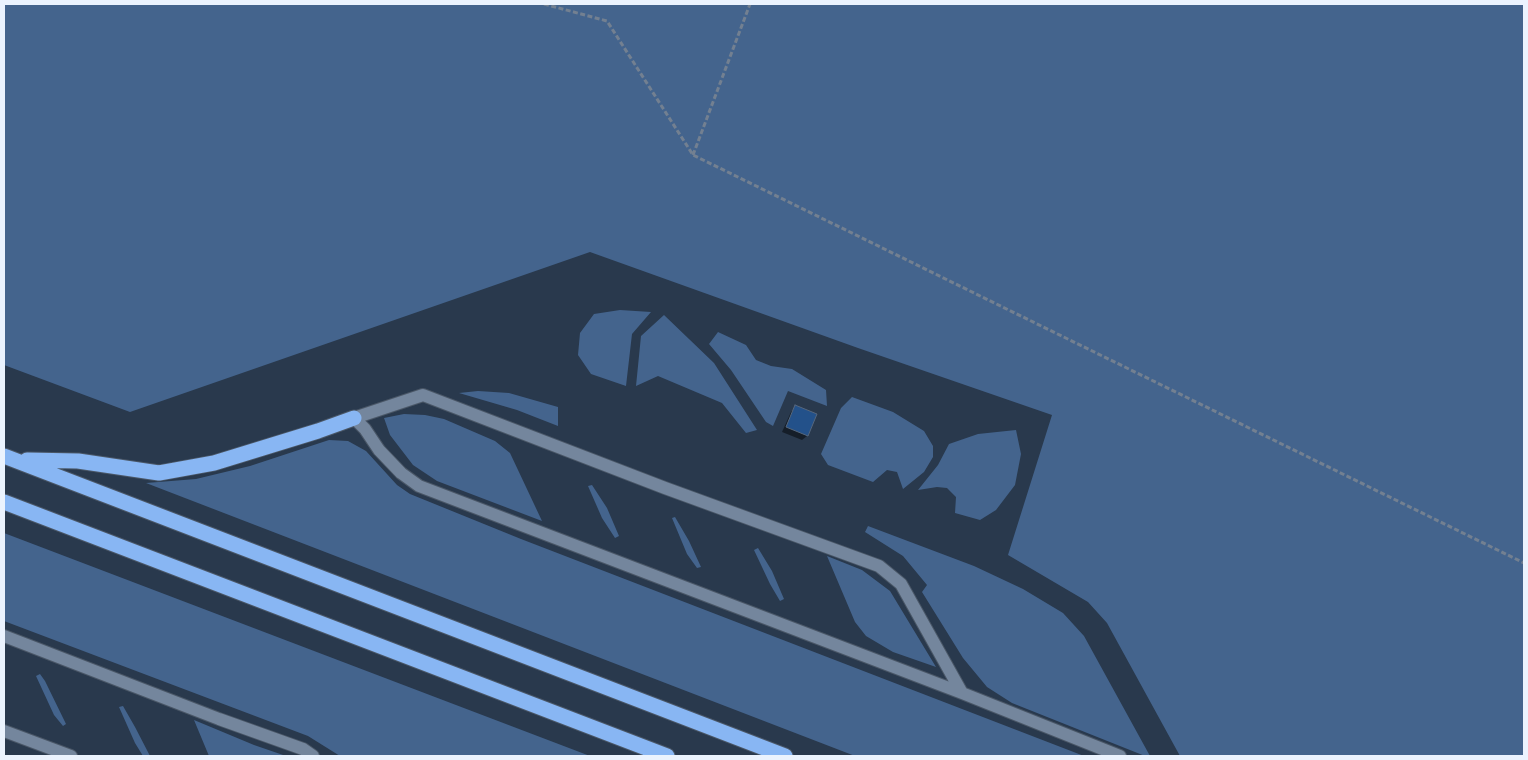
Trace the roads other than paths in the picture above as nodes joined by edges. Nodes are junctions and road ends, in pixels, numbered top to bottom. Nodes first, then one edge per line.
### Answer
1 (354, 418) junction
2 (10, 458) edge
3 (4, 502) edge
4 (4, 636) edge
5 (962, 693) junction
6 (4, 731) edge
7 (71, 756) edge
8 (313, 756) edge
9 (667, 756) edge
10 (786, 756) edge
11 (1120, 756) edge

1 - 2 highway
1 - 5 lane
1 - 5 lane
2 - 10 highway
3 - 9 highway
4 - 8 lane
5 - 11 lane
6 - 7 lane

